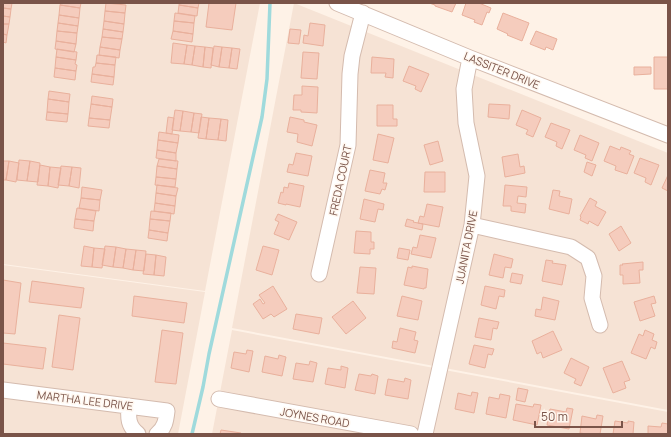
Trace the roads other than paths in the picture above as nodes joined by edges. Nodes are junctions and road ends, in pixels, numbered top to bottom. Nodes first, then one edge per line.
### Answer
1 (337, 3) edge
2 (363, 13) junction
3 (470, 58) junction
4 (668, 135) edge
5 (472, 225) junction
6 (319, 274) dead end
7 (600, 326) dead end
8 (3, 390) edge
9 (219, 399) dead end
10 (129, 406) junction
11 (138, 434) edge
12 (157, 434) edge
13 (411, 434) edge
14 (425, 434) edge

1 - 2 street, LASSITER DRIVE
2 - 3 street, LASSITER DRIVE
2 - 6 street, FREDA COURT
3 - 4 street, LASSITER DRIVE
3 - 5 street, JUANITA DRIVE
5 - 7 street
5 - 14 street, JUANITA DRIVE
8 - 10 street, MARTHA LEE DRIVE
9 - 13 street, JOYNES ROAD
10 - 11 street
10 - 12 street, MARTHA LEE DRIVE

